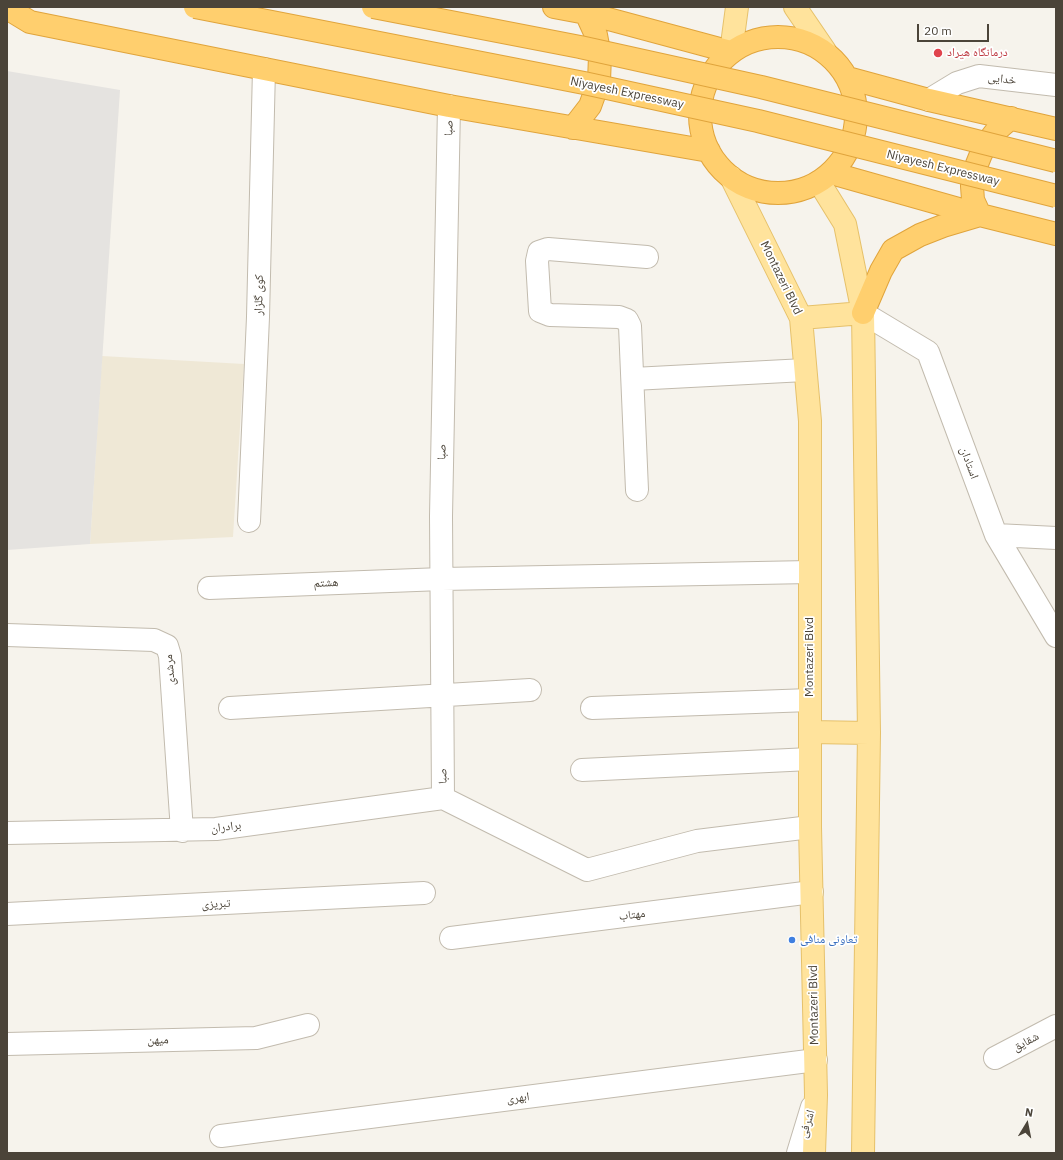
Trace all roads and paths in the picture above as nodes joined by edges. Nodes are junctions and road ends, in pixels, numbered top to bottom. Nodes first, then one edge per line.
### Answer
1 (195, 7) edge
2 (373, 7) edge
3 (554, 7) edge
4 (737, 7) edge
5 (796, 7) edge
6 (7, 8) edge
7 (586, 13) junction
8 (825, 51) junction
9 (731, 52) junction
10 (264, 69) junction
11 (848, 78) junction
12 (1056, 85) edge
13 (929, 100) junction
14 (449, 106) junction
15 (1011, 118) junction
16 (573, 128) junction
17 (1056, 129) edge
18 (709, 151) junction
19 (1056, 161) edge
20 (731, 177) junction
21 (825, 178) junction
22 (1056, 196) edge
23 (980, 215) junction
24 (1056, 234) edge
25 (647, 257) dead end
26 (863, 313) junction
27 (801, 318) junction
28 (805, 370) junction
29 (633, 379) junction
30 (637, 490) dead end
31 (249, 521) dead end
32 (996, 535) junction
33 (1056, 538) edge
34 (810, 572) junction
35 (442, 578) junction
36 (209, 588) dead end
37 (7, 635) edge
38 (1056, 636) edge
39 (530, 690) dead end
40 (442, 696) junction
41 (810, 700) junction
42 (230, 708) dead end
43 (592, 708) dead end
44 (810, 732) junction
45 (869, 733) junction
46 (810, 759) junction
47 (582, 770) dead end
48 (443, 798) junction
49 (810, 827) junction
50 (182, 831) junction
51 (7, 833) edge
52 (812, 892) junction
53 (424, 894) dead end
54 (7, 914) edge
55 (451, 938) dead end
56 (308, 1025) dead end
57 (1056, 1026) edge
58 (7, 1044) edge
59 (995, 1058) dead end
60 (816, 1060) junction
61 (816, 1095) junction
62 (221, 1136) dead end
63 (798, 1153) edge
64 (814, 1153) edge
65 (863, 1153) edge

1 - 22 highway, Niyayesh Expressway, bridge
2 - 19 highway, bridge
3 - 7 highway
4 - 9 main road
5 - 8 main road
6 - 10 highway
7 - 9 highway
7 - 16 highway
8 - 9 highway
8 - 11 highway
9 - 18 highway
10 - 14 highway
10 - 31 street, کوی گلزار
11 - 13 highway
11 - 21 highway
12 - 13 street, خدایی
13 - 15 highway
14 - 16 highway
14 - 35 street, صبا
15 - 17 highway
15 - 23 highway
16 - 18 highway
18 - 20 highway
20 - 21 highway
20 - 27 main road, Montazeri Blvd
21 - 23 highway
21 - 26 main road
23 - 24 highway
23 - 26 highway
25 - 29 street
26 - 27 main road
26 - 32 street, استادان
26 - 45 main road
27 - 28 main road, Montazeri Blvd
28 - 29 street
28 - 34 main road, Montazeri Blvd
29 - 30 street
32 - 33 street
32 - 38 street, استادان
34 - 35 street, هشتم
34 - 41 main road, Montazeri Blvd
35 - 36 street, هشتم
35 - 40 street, صبا
37 - 50 street, مرشدی
39 - 40 street
40 - 42 street
40 - 48 street, صبا
41 - 43 street
41 - 44 main road, Montazeri Blvd
44 - 45 main road
44 - 46 main road, Montazeri Blvd
45 - 65 main road
46 - 47 street
46 - 49 main road, Montazeri Blvd
48 - 49 street
48 - 50 street, برادران
49 - 52 main road, Montazeri Blvd
50 - 51 street, برادران
52 - 55 street, مهتاب
52 - 60 main road, Montazeri Blvd
53 - 54 street, تبریزی
56 - 58 street, میهن
57 - 59 street, شقایق
60 - 61 main road, Montazeri Blvd
60 - 62 street, ابهری
61 - 63 street, اشرفی
61 - 64 main road, Montazeri Blvd

